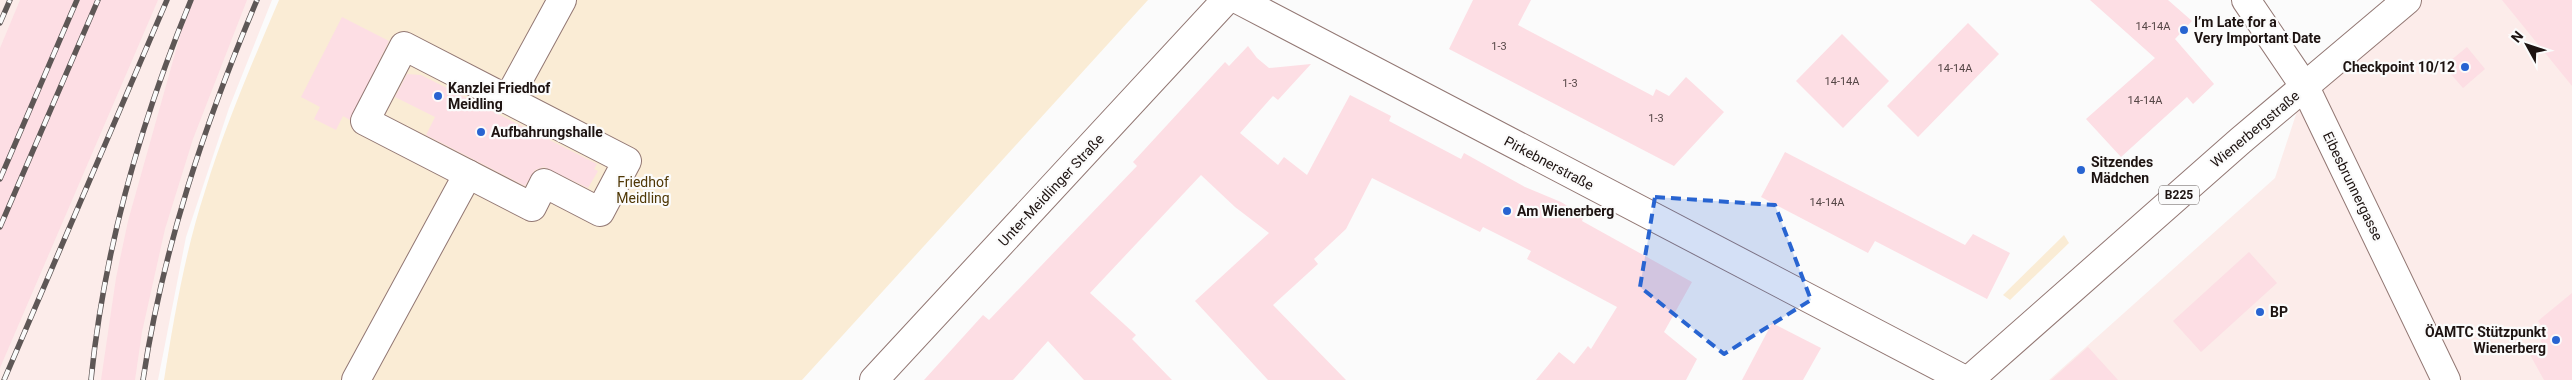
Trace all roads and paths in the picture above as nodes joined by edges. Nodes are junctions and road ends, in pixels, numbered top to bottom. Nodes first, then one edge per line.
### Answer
1 (562, 0) edge
2 (1226, 0) edge
3 (1239, 0) edge
4 (2246, 0) edge
5 (2407, 0) edge
6 (2305, 87) junction
7 (508, 100) junction
8 (468, 174) junction
9 (356, 380) edge
10 (874, 380) edge
11 (1965, 380) edge
12 (1969, 380) edge
13 (2446, 380) edge

1 - 7 street
2 - 10 street, Unter-Meidlinger Straße
3 - 11 street, Pirkebnerstraße
4 - 6 street, Eibesbrunnergasse
5 - 6 street, Wienerbergstraße / B225
6 - 12 street, Wienerbergstraße / B225
6 - 13 street, Eibesbrunnergasse
7 - 8 street
7 - 8 street
8 - 9 street

